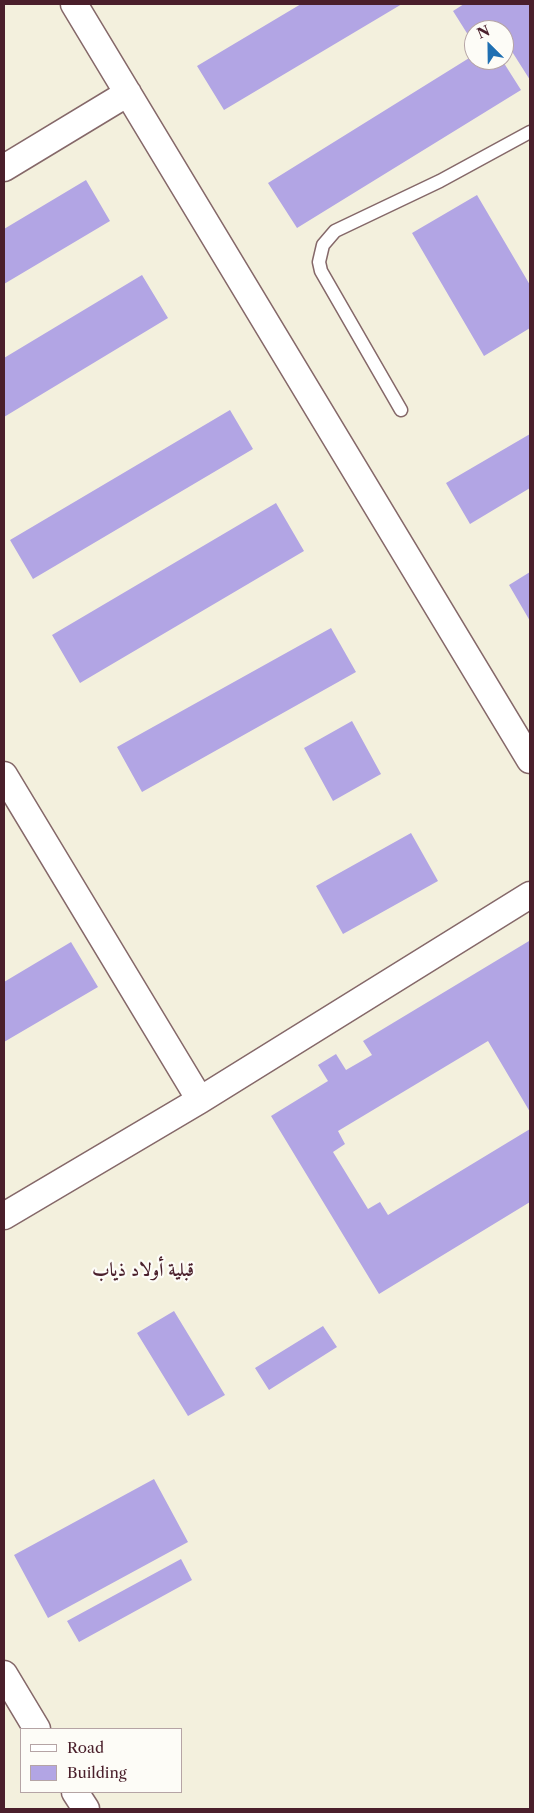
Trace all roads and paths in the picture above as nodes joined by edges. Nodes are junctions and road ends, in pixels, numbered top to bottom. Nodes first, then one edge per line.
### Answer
1 (74, 4) edge
2 (128, 93) junction
3 (530, 132) edge
4 (4, 168) edge
5 (401, 410) dead end
6 (530, 760) edge
7 (4, 775) edge
8 (530, 895) edge
9 (200, 1100) junction
10 (4, 1216) edge
11 (4, 1674) edge
12 (36, 1728) edge
13 (76, 1793) edge
14 (86, 1809) edge

1 - 2 street
2 - 4 street
2 - 6 street
3 - 5 lane
7 - 9 street
8 - 9 street
9 - 10 street
11 - 12 street
13 - 14 street

